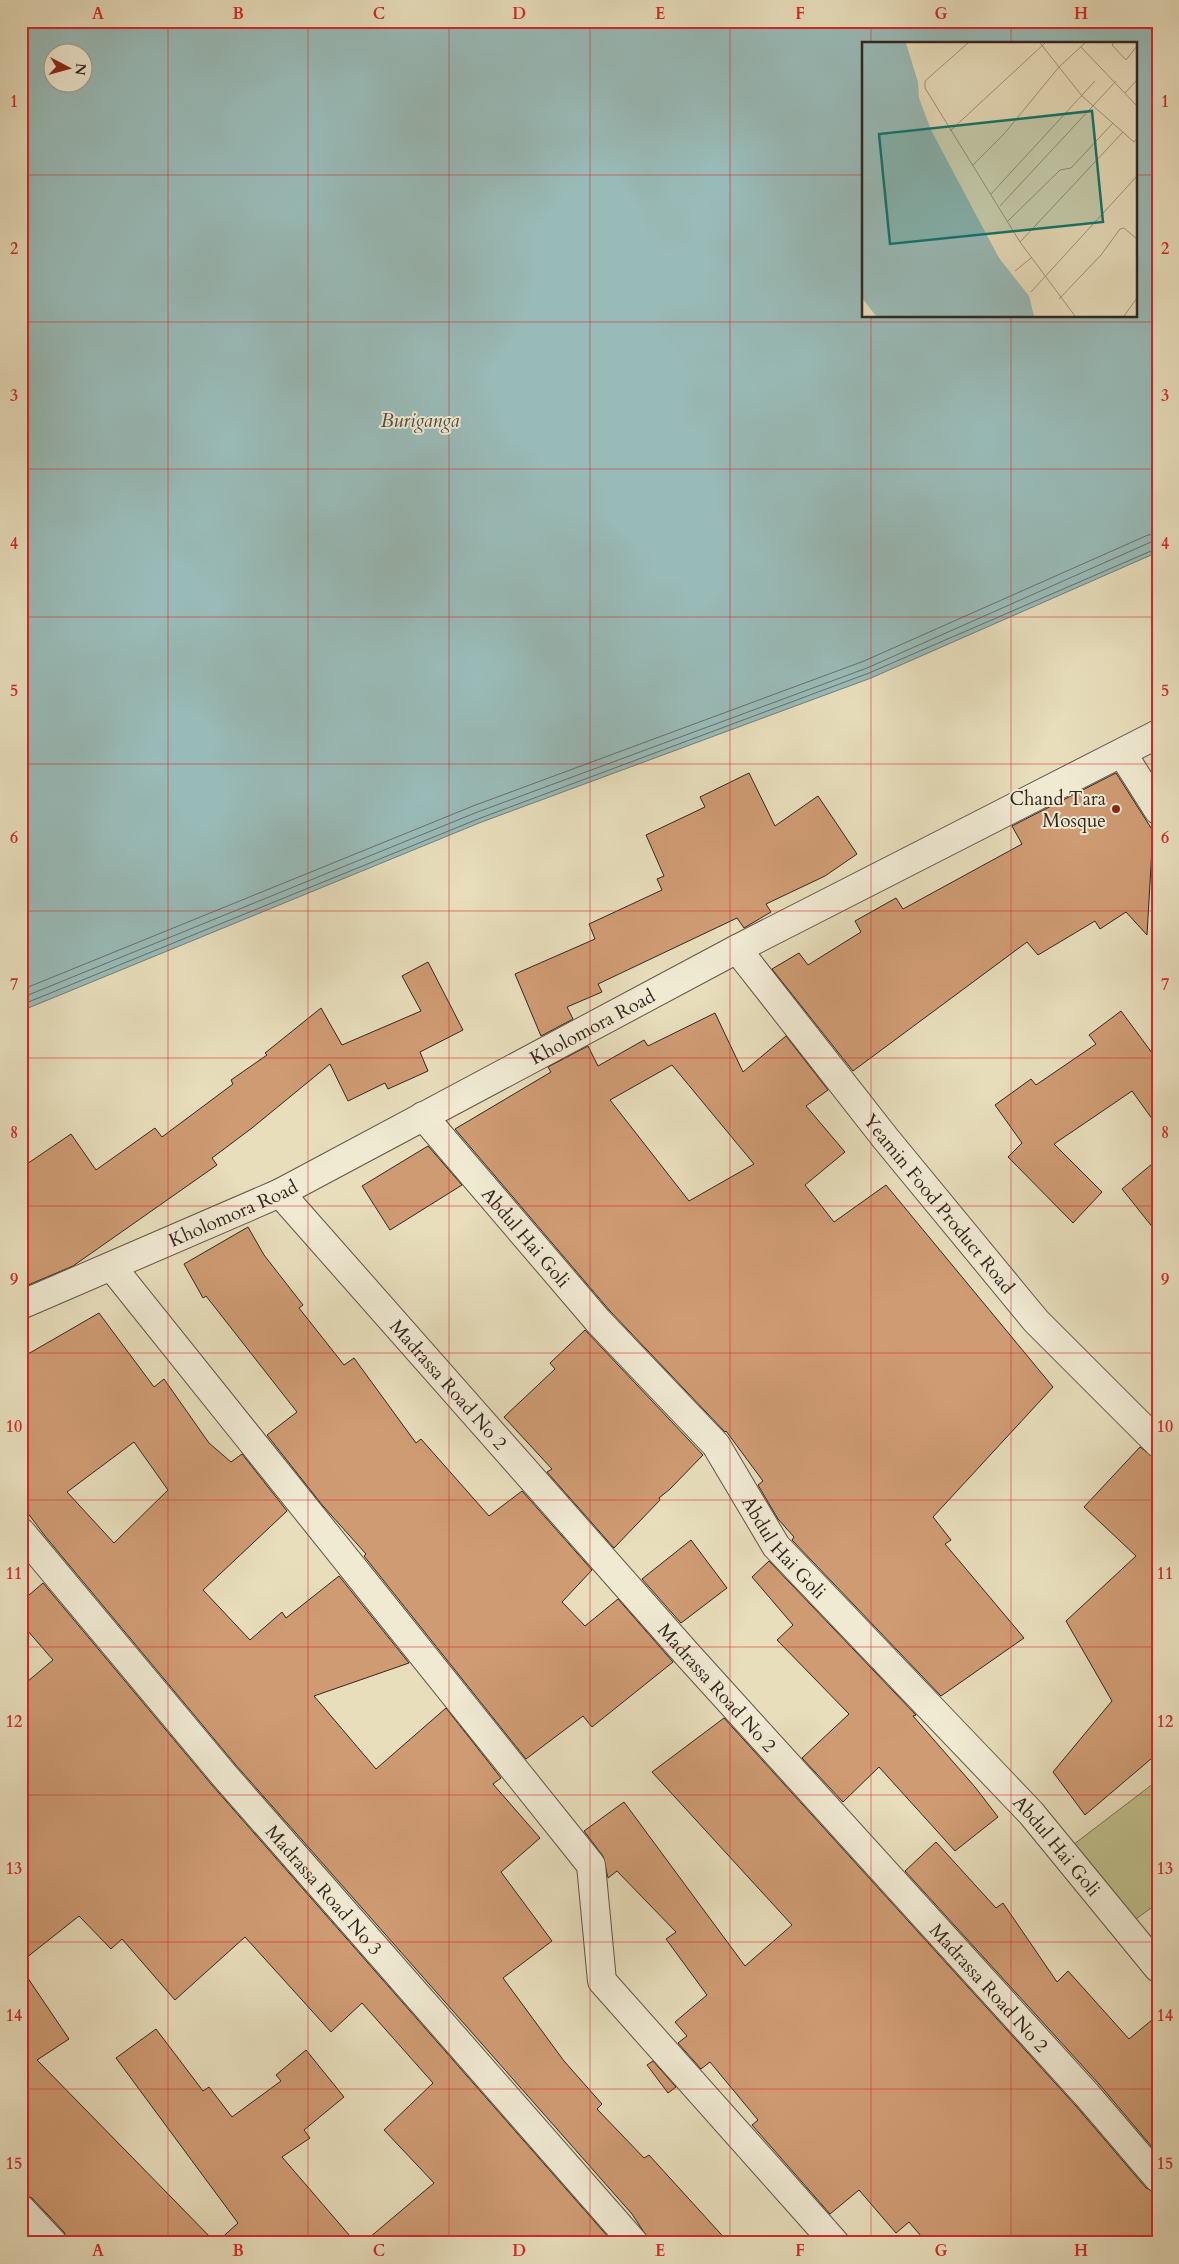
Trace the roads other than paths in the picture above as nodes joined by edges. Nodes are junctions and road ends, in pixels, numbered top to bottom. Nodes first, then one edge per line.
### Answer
1 (1158, 734) edge
2 (1122, 753) junction
3 (1158, 810) edge
4 (738, 949) junction
5 (423, 1116) junction
6 (280, 1193) junction
7 (112, 1267) junction
8 (21, 1305) edge
9 (1158, 1443) edge
10 (21, 1532) edge
11 (1158, 1968) edge
12 (1158, 2178) edge
13 (21, 2209) edge
14 (53, 2243) edge
15 (634, 2243) edge
16 (836, 2243) edge

1 - 2 street, Kholomora Road
2 - 3 street
2 - 4 street, Kholomora Road
4 - 5 street, Kholomora Road
4 - 9 street, Yeamin Food Product Road
5 - 6 street, Kholomora Road
5 - 11 street, Abdul Hai Goli
6 - 7 street, Kholomora Road
6 - 12 street, Madrassa Road No 2
7 - 8 street, Kholomora Road
7 - 16 street
10 - 15 street, Madrassa Road No 3
13 - 14 street

